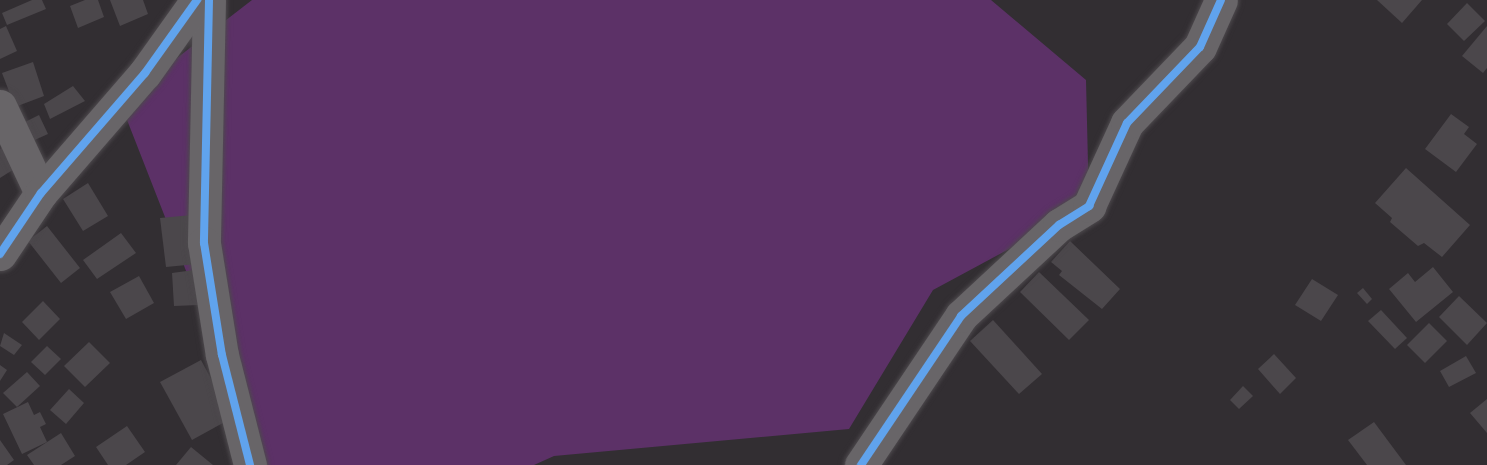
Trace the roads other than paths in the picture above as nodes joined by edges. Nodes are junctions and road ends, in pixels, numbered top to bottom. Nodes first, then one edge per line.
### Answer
1 (197, 0) edge
2 (209, 0) edge
3 (1221, 0) edge
4 (0, 106) edge
5 (41, 193) junction
6 (0, 254) edge
7 (250, 465) edge
8 (861, 465) edge

1 - 5 street
2 - 7 street
3 - 8 street
4 - 5 street
5 - 6 street

